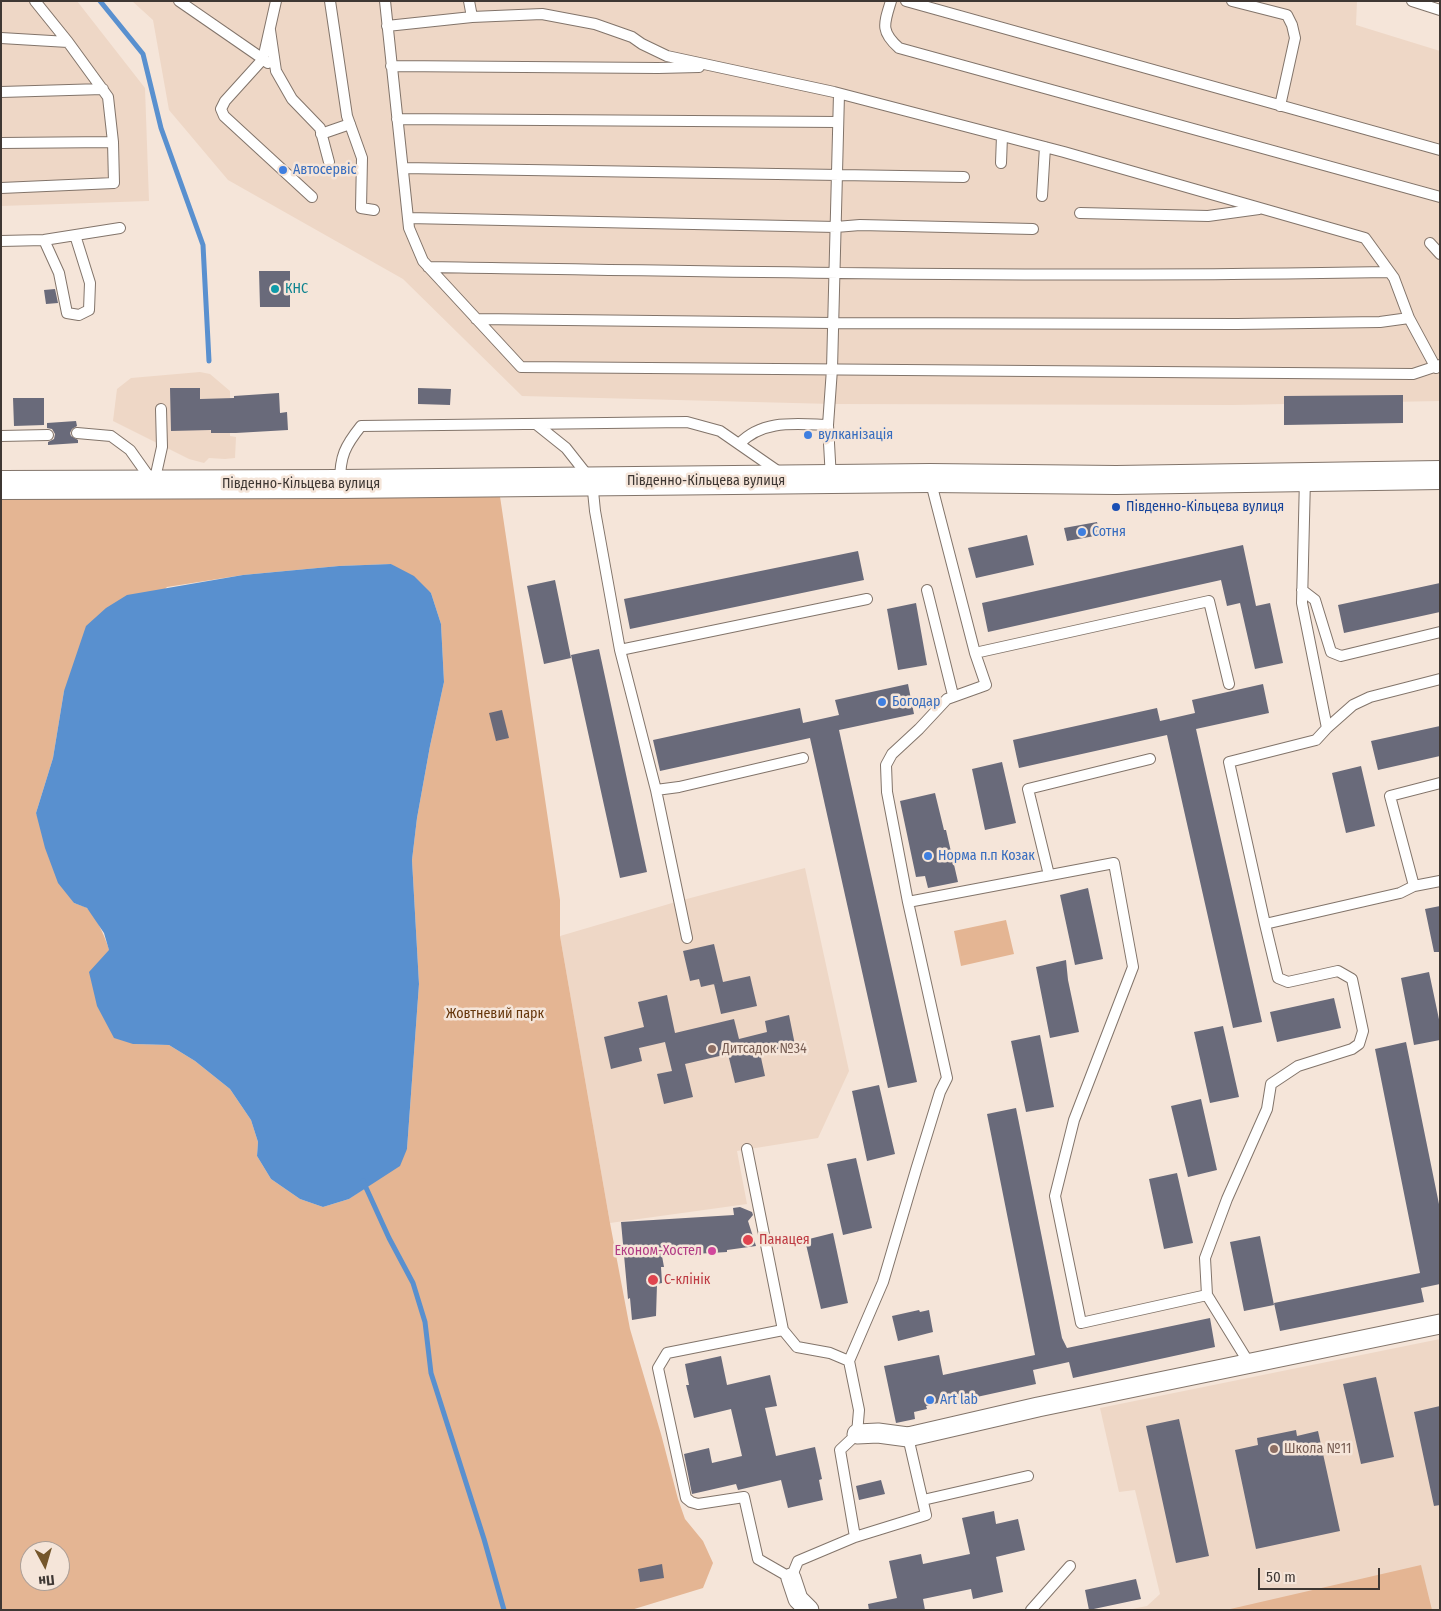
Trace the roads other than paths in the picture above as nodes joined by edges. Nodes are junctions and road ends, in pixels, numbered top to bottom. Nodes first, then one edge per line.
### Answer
1 (35, 1) edge
2 (179, 1) edge
3 (276, 1) edge
4 (330, 1) edge
5 (385, 1) edge
6 (469, 1) edge
7 (892, 1) edge
8 (906, 1) edge
9 (1232, 1) edge
10 (1412, 1) edge
11 (1440, 10) edge
12 (472, 17) junction
13 (387, 26) junction
14 (270, 30) junction
15 (1, 38) edge
16 (68, 42) junction
17 (263, 59) junction
18 (392, 66) junction
19 (715, 66) junction
20 (276, 71) junction
21 (103, 89) junction
22 (1, 92) edge
23 (839, 94) junction
24 (1280, 106) junction
25 (397, 119) junction
26 (838, 122) junction
27 (350, 124) junction
28 (322, 134) junction
29 (1002, 136) junction
30 (113, 142) junction
31 (1, 143) edge
32 (1045, 147) junction
33 (1440, 150) edge
34 (329, 162) dead end
35 (1001, 164) dead end
36 (403, 168) junction
37 (837, 176) junction
38 (964, 177) dead end
39 (1, 188) edge
40 (1042, 196) dead end
41 (312, 197) dead end
42 (1440, 197) edge
43 (1262, 208) junction
44 (374, 210) dead end
45 (1080, 214) dead end
46 (408, 218) junction
47 (836, 227) junction
48 (120, 228) dead end
49 (1034, 229) dead end
50 (75, 235) junction
51 (44, 240) junction
52 (1, 241) edge
53 (1430, 243) dead end
54 (1440, 254) edge
55 (428, 267) junction
56 (1389, 272) junction
57 (835, 273) junction
58 (1409, 318) junction
59 (476, 319) junction
60 (833, 323) junction
61 (1438, 366) edge
62 (832, 369) junction
63 (161, 409) dead end
64 (536, 424) junction
65 (828, 425) junction
66 (77, 433) dead end
67 (48, 435) dead end
68 (1, 436) edge
69 (739, 444) junction
70 (1440, 475) edge
71 (1305, 476) junction
72 (930, 478) junction
73 (791, 480) junction
74 (831, 480) junction
75 (592, 481) junction
76 (154, 484) junction
77 (340, 484) junction
78 (1, 485) edge
79 (926, 590) dead end
80 (1302, 590) junction
81 (867, 598) dead end
82 (1440, 632) edge
83 (620, 650) junction
84 (975, 653) junction
85 (1440, 680) edge
86 (1229, 684) dead end
87 (953, 696) junction
88 (1326, 728) junction
89 (802, 758) dead end
90 (1150, 759) dead end
91 (1440, 784) edge
92 (656, 790) junction
93 (1049, 876) junction
94 (1440, 881) edge
95 (1414, 886) junction
96 (908, 902) junction
97 (1264, 924) junction
98 (687, 938) dead end
99 (747, 1149) dead end
100 (1207, 1295) junction
101 (1440, 1324) edge
102 (783, 1330) junction
103 (849, 1361) junction
104 (1249, 1362) junction
105 (857, 1434) junction
106 (908, 1437) junction
107 (1028, 1476) dead end
108 (923, 1500) junction
109 (855, 1537) junction
110 (1070, 1566) dead end
111 (791, 1578) junction
112 (809, 1610) edge
113 (1031, 1610) edge

1 - 16 lane
2 - 17 lane
3 - 14 lane
4 - 27 lane
5 - 13 lane
6 - 12 lane
7 - 42 lane
8 - 24 lane
9 - 24 lane
10 - 11 lane
12 - 13 lane
12 - 19 lane
13 - 18 lane
14 - 17 lane
14 - 20 lane
15 - 16 lane
16 - 21 lane
17 - 20 lane
17 - 41 lane
18 - 19 lane
18 - 25 lane
19 - 23 lane
20 - 28 lane
21 - 22 lane
21 - 30 lane
23 - 26 lane
23 - 29 lane
24 - 33 lane
25 - 26 lane
25 - 36 lane
26 - 37 lane
27 - 28 lane
27 - 44 lane
28 - 34 lane
29 - 32 lane
29 - 35 lane
30 - 31 lane
30 - 39 lane
32 - 40 lane
32 - 43 lane
36 - 37 lane
36 - 46 lane
37 - 38 lane
37 - 47 lane
43 - 45 lane
43 - 56 lane
46 - 47 lane
46 - 55 lane
47 - 49 lane
47 - 57 lane
48 - 50 lane
50 - 51 lane
50 - 51 lane
51 - 52 lane
53 - 54 lane
55 - 57 lane
55 - 59 lane
56 - 57 lane
56 - 58 lane
57 - 60 lane
58 - 60 lane
58 - 61 lane
59 - 60 lane
59 - 62 lane
60 - 62 lane
61 - 62 lane
62 - 65 lane
63 - 76 lane
64 - 69 lane
64 - 75 lane
64 - 77 lane
65 - 69 lane
65 - 74 lane
66 - 76 lane
67 - 68 lane
69 - 73 lane
70 - 71 main road, Південно-Кільцева вулиця
71 - 72 main road, Південно-Кільцева вулиця
71 - 80 lane
72 - 74 main road, Південно-Кільцева вулиця
72 - 84 lane
73 - 74 main road, Південно-Кільцева вулиця
73 - 75 main road, Південно-Кільцева вулиця
75 - 77 main road, Південно-Кільцева вулиця
75 - 83 lane
76 - 77 main road, Південно-Кільцева вулиця
76 - 78 main road, Південно-Кільцева вулиця
79 - 87 lane
80 - 82 lane
80 - 88 lane
81 - 83 lane
83 - 92 lane
84 - 86 lane
84 - 87 lane
85 - 88 lane
87 - 96 lane
88 - 97 lane
89 - 92 lane
90 - 93 lane
91 - 95 lane
92 - 98 lane
93 - 96 lane
93 - 100 lane
94 - 95 lane
95 - 97 lane
96 - 103 lane
97 - 100 lane
99 - 102 lane
100 - 104 lane
101 - 104 street
102 - 103 lane
102 - 111 lane
103 - 105 lane
104 - 106 street
105 - 106 street
105 - 109 lane
106 - 108 lane
107 - 108 lane
108 - 109 lane
109 - 111 lane
110 - 113 lane
111 - 112 street

